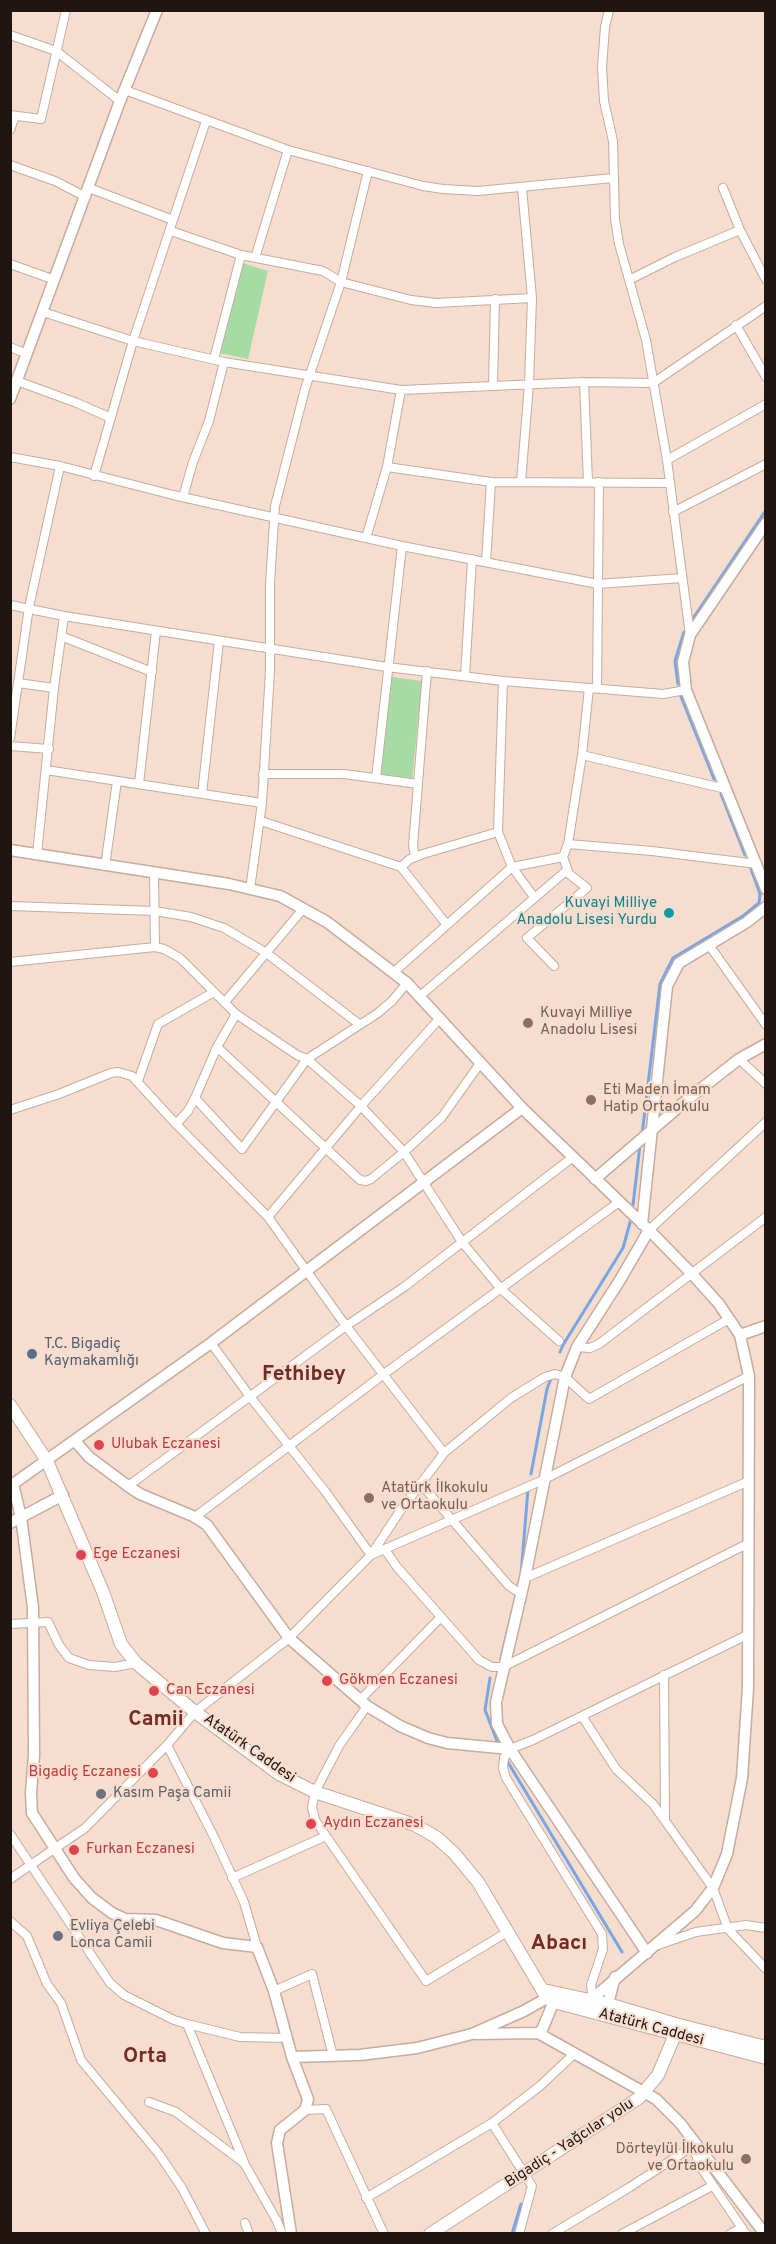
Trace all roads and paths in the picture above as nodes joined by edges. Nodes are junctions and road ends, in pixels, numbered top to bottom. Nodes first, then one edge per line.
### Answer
1 (66, 10) edge
2 (157, 10) edge
3 (609, 10) edge
4 (10, 35) edge
5 (56, 51) junction
6 (125, 90) junction
7 (120, 101) junction
8 (13, 115) edge
9 (206, 121) junction
10 (10, 130) edge
11 (288, 150) junction
12 (10, 165) edge
13 (368, 171) junction
14 (613, 178) junction
15 (522, 188) junction
16 (723, 189) dead end
17 (88, 193) junction
18 (173, 220) junction
19 (740, 230) junction
20 (171, 231) junction
21 (241, 255) junction
22 (255, 258) junction
23 (10, 264) edge
24 (631, 279) junction
25 (55, 280) junction
26 (765, 280) edge
27 (341, 282) junction
28 (532, 298) junction
29 (495, 299) junction
30 (765, 306) edge
31 (43, 312) junction
32 (736, 325) junction
33 (133, 341) junction
34 (10, 347) edge
35 (27, 354) junction
36 (214, 359) junction
37 (224, 362) junction
38 (310, 377) junction
39 (765, 377) edge
40 (17, 381) junction
41 (584, 382) junction
42 (653, 383) junction
43 (529, 384) junction
44 (493, 385) junction
45 (401, 390) junction
46 (10, 399) edge
47 (765, 404) edge
48 (111, 418) junction
49 (10, 457) edge
50 (667, 460) junction
51 (765, 464) edge
52 (60, 466) junction
53 (387, 467) junction
54 (94, 476) junction
55 (491, 482) junction
56 (521, 482) junction
57 (588, 482) junction
58 (598, 482) junction
59 (669, 483) junction
60 (183, 497) junction
61 (674, 512) junction
62 (273, 516) junction
63 (765, 523) edge
64 (366, 538) junction
65 (402, 546) junction
66 (472, 560) junction
67 (486, 562) junction
68 (682, 578) junction
69 (598, 584) junction
70 (10, 605) edge
71 (29, 607) junction
72 (64, 616) junction
73 (156, 631) junction
74 (690, 635) junction
75 (62, 636) junction
76 (219, 641) junction
77 (268, 649) junction
78 (387, 667) junction
79 (152, 672) junction
80 (427, 672) junction
81 (465, 676) junction
82 (503, 681) junction
83 (18, 683) junction
84 (54, 688) junction
85 (593, 688) junction
86 (687, 690) junction
87 (10, 738) edge
88 (10, 746) edge
89 (49, 749) junction
90 (582, 755) junction
91 (46, 770) junction
92 (264, 774) junction
93 (376, 778) junction
94 (117, 781) junction
95 (139, 784) junction
96 (418, 784) junction
97 (726, 789) junction
98 (202, 794) junction
99 (262, 803) junction
100 (261, 821) junction
101 (498, 832) junction
102 (568, 844) junction
103 (10, 850) edge
104 (37, 854) junction
105 (415, 856) junction
106 (563, 857) junction
107 (757, 864) junction
108 (105, 866) junction
109 (401, 867) junction
110 (512, 867) junction
111 (566, 871) junction
112 (154, 873) junction
113 (250, 889) junction
114 (765, 889) edge
115 (534, 897) junction
116 (10, 906) edge
117 (765, 908) edge
118 (303, 909) junction
119 (155, 911) junction
120 (447, 925) junction
121 (709, 945) junction
122 (155, 947) junction
123 (267, 953) junction
124 (10, 962) edge
125 (554, 966) dead end
126 (394, 972) junction
127 (407, 982) junction
128 (214, 992) junction
129 (420, 996) junction
130 (225, 1002) junction
131 (236, 1014) junction
132 (440, 1018) junction
133 (359, 1024) junction
134 (765, 1025) edge
135 (765, 1044) edge
136 (217, 1047) junction
137 (307, 1059) junction
138 (739, 1059) junction
139 (481, 1062) junction
140 (138, 1081) junction
141 (765, 1084) edge
142 (195, 1098) junction
143 (276, 1103) junction
144 (361, 1106) junction
145 (522, 1108) junction
146 (10, 1110) edge
147 (765, 1122) edge
148 (176, 1124) junction
149 (652, 1130) junction
150 (326, 1149) junction
151 (404, 1152) junction
152 (573, 1157) junction
153 (595, 1179) junction
154 (424, 1183) junction
155 (619, 1202) junction
156 (268, 1216) junction
157 (765, 1217) edge
158 (646, 1227) junction
159 (462, 1242) junction
160 (307, 1272) junction
161 (692, 1275) junction
162 (501, 1289) junction
163 (729, 1319) junction
164 (346, 1326) junction
165 (765, 1326) edge
166 (740, 1335) junction
167 (559, 1341) dead end
168 (211, 1343) junction
169 (577, 1347) junction
170 (384, 1374) junction
171 (749, 1376) junction
172 (565, 1377) junction
173 (251, 1398) junction
174 (10, 1404) edge
175 (75, 1442) junction
176 (290, 1445) junction
177 (444, 1453) junction
178 (47, 1461) junction
179 (543, 1480) junction
180 (749, 1481) junction
181 (12, 1484) edge
182 (421, 1484) junction
183 (128, 1486) junction
184 (63, 1495) junction
185 (195, 1517) junction
186 (452, 1519) junction
187 (16, 1520) edge
188 (749, 1543) junction
189 (386, 1551) junction
190 (371, 1555) junction
191 (525, 1578) junction
192 (520, 1593) junction
193 (441, 1617) junction
194 (34, 1623) junction
195 (10, 1624) edge
196 (749, 1634) junction
197 (289, 1638) junction
198 (136, 1664) junction
199 (503, 1667) junction
200 (664, 1675) junction
201 (364, 1703) junction
202 (195, 1712) junction
203 (582, 1716) junction
204 (167, 1745) junction
205 (510, 1749) junction
206 (315, 1792) junction
207 (665, 1820) junction
208 (10, 1834) edge
209 (326, 1836) junction
210 (57, 1848) junction
211 (32, 1865) junction
212 (231, 1878) junction
213 (10, 1879) edge
214 (713, 1888) junction
215 (10, 1921) edge
216 (765, 1928) edge
217 (728, 1929) junction
218 (509, 1931) junction
219 (257, 1947) junction
220 (651, 1949) junction
221 (765, 1970) edge
222 (615, 1977) junction
223 (274, 1991) junction
224 (550, 1995) junction
225 (608, 2004) junction
226 (591, 2007) junction
227 (604, 2017) junction
228 (187, 2024) junction
229 (676, 2030) junction
230 (538, 2033) junction
231 (472, 2034) junction
232 (286, 2038) junction
233 (765, 2047) edge
234 (574, 2054) junction
235 (333, 2056) junction
236 (292, 2057) junction
237 (765, 2058) edge
238 (646, 2091) junction
239 (148, 2102) dead end
240 (305, 2110) junction
241 (492, 2123) junction
242 (696, 2144) junction
243 (244, 2163) junction
244 (525, 2174) junction
245 (712, 2186) junction
246 (366, 2198) junction
247 (244, 2223) dead end
248 (743, 2230) edge
249 (287, 2232) edge
250 (206, 2234) edge
251 (249, 2234) edge
252 (384, 2234) edge
253 (430, 2234) edge
254 (519, 2234) edge
255 (552, 2234) edge
256 (622, 2234) edge
257 (730, 2234) edge
258 (765, 2234) edge

1 - 5 street
2 - 6 street
3 - 14 street
4 - 5 street
5 - 7 street
5 - 8 street
6 - 7 street
6 - 9 street
7 - 17 street
8 - 10 street
9 - 11 street
9 - 18 street
11 - 13 street
11 - 22 street
12 - 17 street
13 - 15 street
13 - 27 street
14 - 15 street
14 - 24 street
15 - 28 street
16 - 19 street
17 - 18 street
17 - 25 street
18 - 20 street
19 - 24 street
19 - 26 street
20 - 21 street
20 - 33 street
21 - 22 street
21 - 36 street
22 - 27 street
23 - 25 street
24 - 42 street
25 - 31 street
27 - 29 street
27 - 38 street
28 - 29 street
28 - 43 street
29 - 44 street
30 - 32 street
31 - 33 street
31 - 35 street
32 - 39 street
32 - 42 street
33 - 36 street
33 - 48 street
34 - 35 street
35 - 40 street
36 - 37 street
37 - 38 street
37 - 60 street
38 - 45 street
38 - 62 street
40 - 46 street
40 - 48 street
41 - 42 street
41 - 43 street
41 - 57 street
42 - 50 street
43 - 44 street
43 - 56 street
44 - 45 street
45 - 53 street
47 - 50 street
48 - 54 street
49 - 52 street
50 - 59 street
51 - 61 street
52 - 54 street
52 - 71 street
53 - 55 street
53 - 64 street
54 - 60 street
55 - 56 street
55 - 67 street
56 - 57 street
57 - 58 street
58 - 59 street
58 - 69 street
59 - 61 street
60 - 62 street
61 - 68 street
62 - 64 street
62 - 77 street
63 - 74 street
64 - 65 street
65 - 66 street
65 - 78 street
66 - 67 street
66 - 81 street
67 - 69 street
68 - 69 street
68 - 74 street
69 - 85 street
70 - 71 street
71 - 72 street
71 - 83 street
72 - 73 street
72 - 75 street
73 - 76 street
73 - 79 street
74 - 86 street
75 - 79 street
75 - 84 street
76 - 77 street
76 - 98 street
77 - 78 street
77 - 92 street
78 - 80 street
78 - 93 street
79 - 95 street
80 - 81 street
80 - 96 street
81 - 82 street
82 - 85 street
82 - 101 street
83 - 84 street
83 - 87 street
84 - 89 street
85 - 86 street
85 - 90 street
86 - 97 street
88 - 89 street
89 - 91 street
90 - 97 street
90 - 102 street
91 - 94 street
91 - 104 street
92 - 93 street
92 - 99 street
93 - 96 street
94 - 95 street
94 - 108 street
95 - 98 street
96 - 105 street
97 - 107 street
98 - 99 street
99 - 100 street
100 - 109 street
100 - 113 street
101 - 105 street
101 - 110 street
102 - 106 street
102 - 107 street
103 - 104 street
104 - 108 street
105 - 109 street
106 - 110 street
106 - 111 street
107 - 114 street
108 - 112 street
109 - 120 street
110 - 115 street
110 - 120 street
111 - 115 street
111 - 125 street
112 - 113 street
112 - 119 street
113 - 118 street
115 - 129 street
116 - 119 street
117 - 121 street
118 - 123 street
118 - 126 street
119 - 122 street
119 - 123 street
120 - 126 street
121 - 134 street
121 - 149 street
122 - 124 street
122 - 128 street
123 - 130 street
123 - 133 street
126 - 127 street
127 - 129 street
127 - 133 street
128 - 130 street
128 - 140 street
129 - 132 street
130 - 131 street
131 - 136 street
131 - 137 street
132 - 139 street
132 - 144 street
133 - 137 street
135 - 138 street
136 - 142 street
136 - 143 street
137 - 143 street
137 - 144 street
138 - 141 street
138 - 149 street
139 - 145 street
139 - 151 street
140 - 146 street
140 - 148 street
142 - 143 street
142 - 148 street
143 - 150 street
144 - 150 street
144 - 151 street
145 - 152 street
145 - 154 street
147 - 158 street
148 - 156 street
149 - 153 street
149 - 158 street
150 - 151 street
150 - 156 street
151 - 154 street
152 - 153 street
152 - 159 street
153 - 155 street
154 - 159 street
154 - 160 street
155 - 158 street
155 - 162 street
156 - 160 street
157 - 161 street
158 - 161 street
158 - 169 street
159 - 162 street
159 - 164 street
160 - 164 street
160 - 168 street
161 - 163 street
161 - 169 street
162 - 167 street
162 - 170 street
163 - 166 street
163 - 172 street
164 - 170 street
164 - 173 street
165 - 166 street
166 - 171 street
168 - 173 street
168 - 175 street
169 - 172 street
170 - 176 street
170 - 177 street
171 - 179 street
171 - 180 street
172 - 177 street
172 - 179 street
173 - 176 street
173 - 183 street
174 - 178 main road, Atatürk Caddesi
175 - 178 street
175 - 183 street
176 - 185 street
176 - 190 street
177 - 182 street
178 - 181 street
178 - 184 main road, Atatürk Caddesi
179 - 186 street
179 - 191 street
180 - 188 street
180 - 191 street
181 - 187 street
182 - 186 street
182 - 190 street
183 - 185 street
184 - 187 street
184 - 198 main road, Atatürk Caddesi
185 - 197 street
186 - 189 street
186 - 192 street
187 - 194 street
188 - 196 street
188 - 199 street
189 - 190 street
189 - 193 street
190 - 197 street
191 - 192 street
192 - 199 street
193 - 199 street
193 - 201 street
194 - 195 street
194 - 198 street
194 - 210 street
196 - 200 street
196 - 214 street
197 - 201 street
197 - 202 street
198 - 202 main road, Atatürk Caddesi
199 - 205 street
200 - 203 street
200 - 207 street
201 - 205 street
201 - 206 street
202 - 204 street
202 - 206 main road, Atatürk Caddesi
203 - 205 street
203 - 207 street
204 - 210 street
204 - 212 street
205 - 220 street
205 - 226 street
206 - 209 street
206 - 218 main road, Atatürk Caddesi
207 - 214 street
208 - 211 street
209 - 212 street
209 - 218 street
210 - 211 street
210 - 219 street
211 - 213 street
211 - 228 street
212 - 219 street
214 - 217 street
214 - 220 street
215 - 250 street
216 - 217 street
217 - 220 street
217 - 221 street
218 - 224 main road, Atatürk Caddesi
219 - 223 street
220 - 222 street
222 - 225 street
222 - 226 street
223 - 232 street
223 - 235 street
224 - 226 main road, Atatürk Caddesi
224 - 230 street
224 - 231 street
225 - 226 main road, Atatürk Caddesi
225 - 227 street
225 - 229 main road, Atatürk Caddesi
226 - 227 main road, Atatürk Caddesi
227 - 229 main road, Atatürk Caddesi
228 - 232 street
228 - 243 street
229 - 233 main road, Atatürk Caddesi
229 - 237 main road, Atatürk Caddesi
229 - 238 main road, Bigadiç - Yağcılar yolu
230 - 231 street
230 - 234 street
231 - 235 street
232 - 236 street
234 - 238 street
234 - 241 street
235 - 236 street
236 - 240 street
238 - 242 street
238 - 244 main road, Bigadiç - Yağcılar yolu
239 - 243 street
240 - 246 street
240 - 249 street
241 - 244 street
241 - 246 street
242 - 245 street
242 - 255 street
242 - 258 street
243 - 249 street
244 - 253 main road, Bigadiç - Yağcılar yolu
244 - 254 street
245 - 248 street
245 - 256 street
246 - 252 street
247 - 251 street
248 - 257 street

